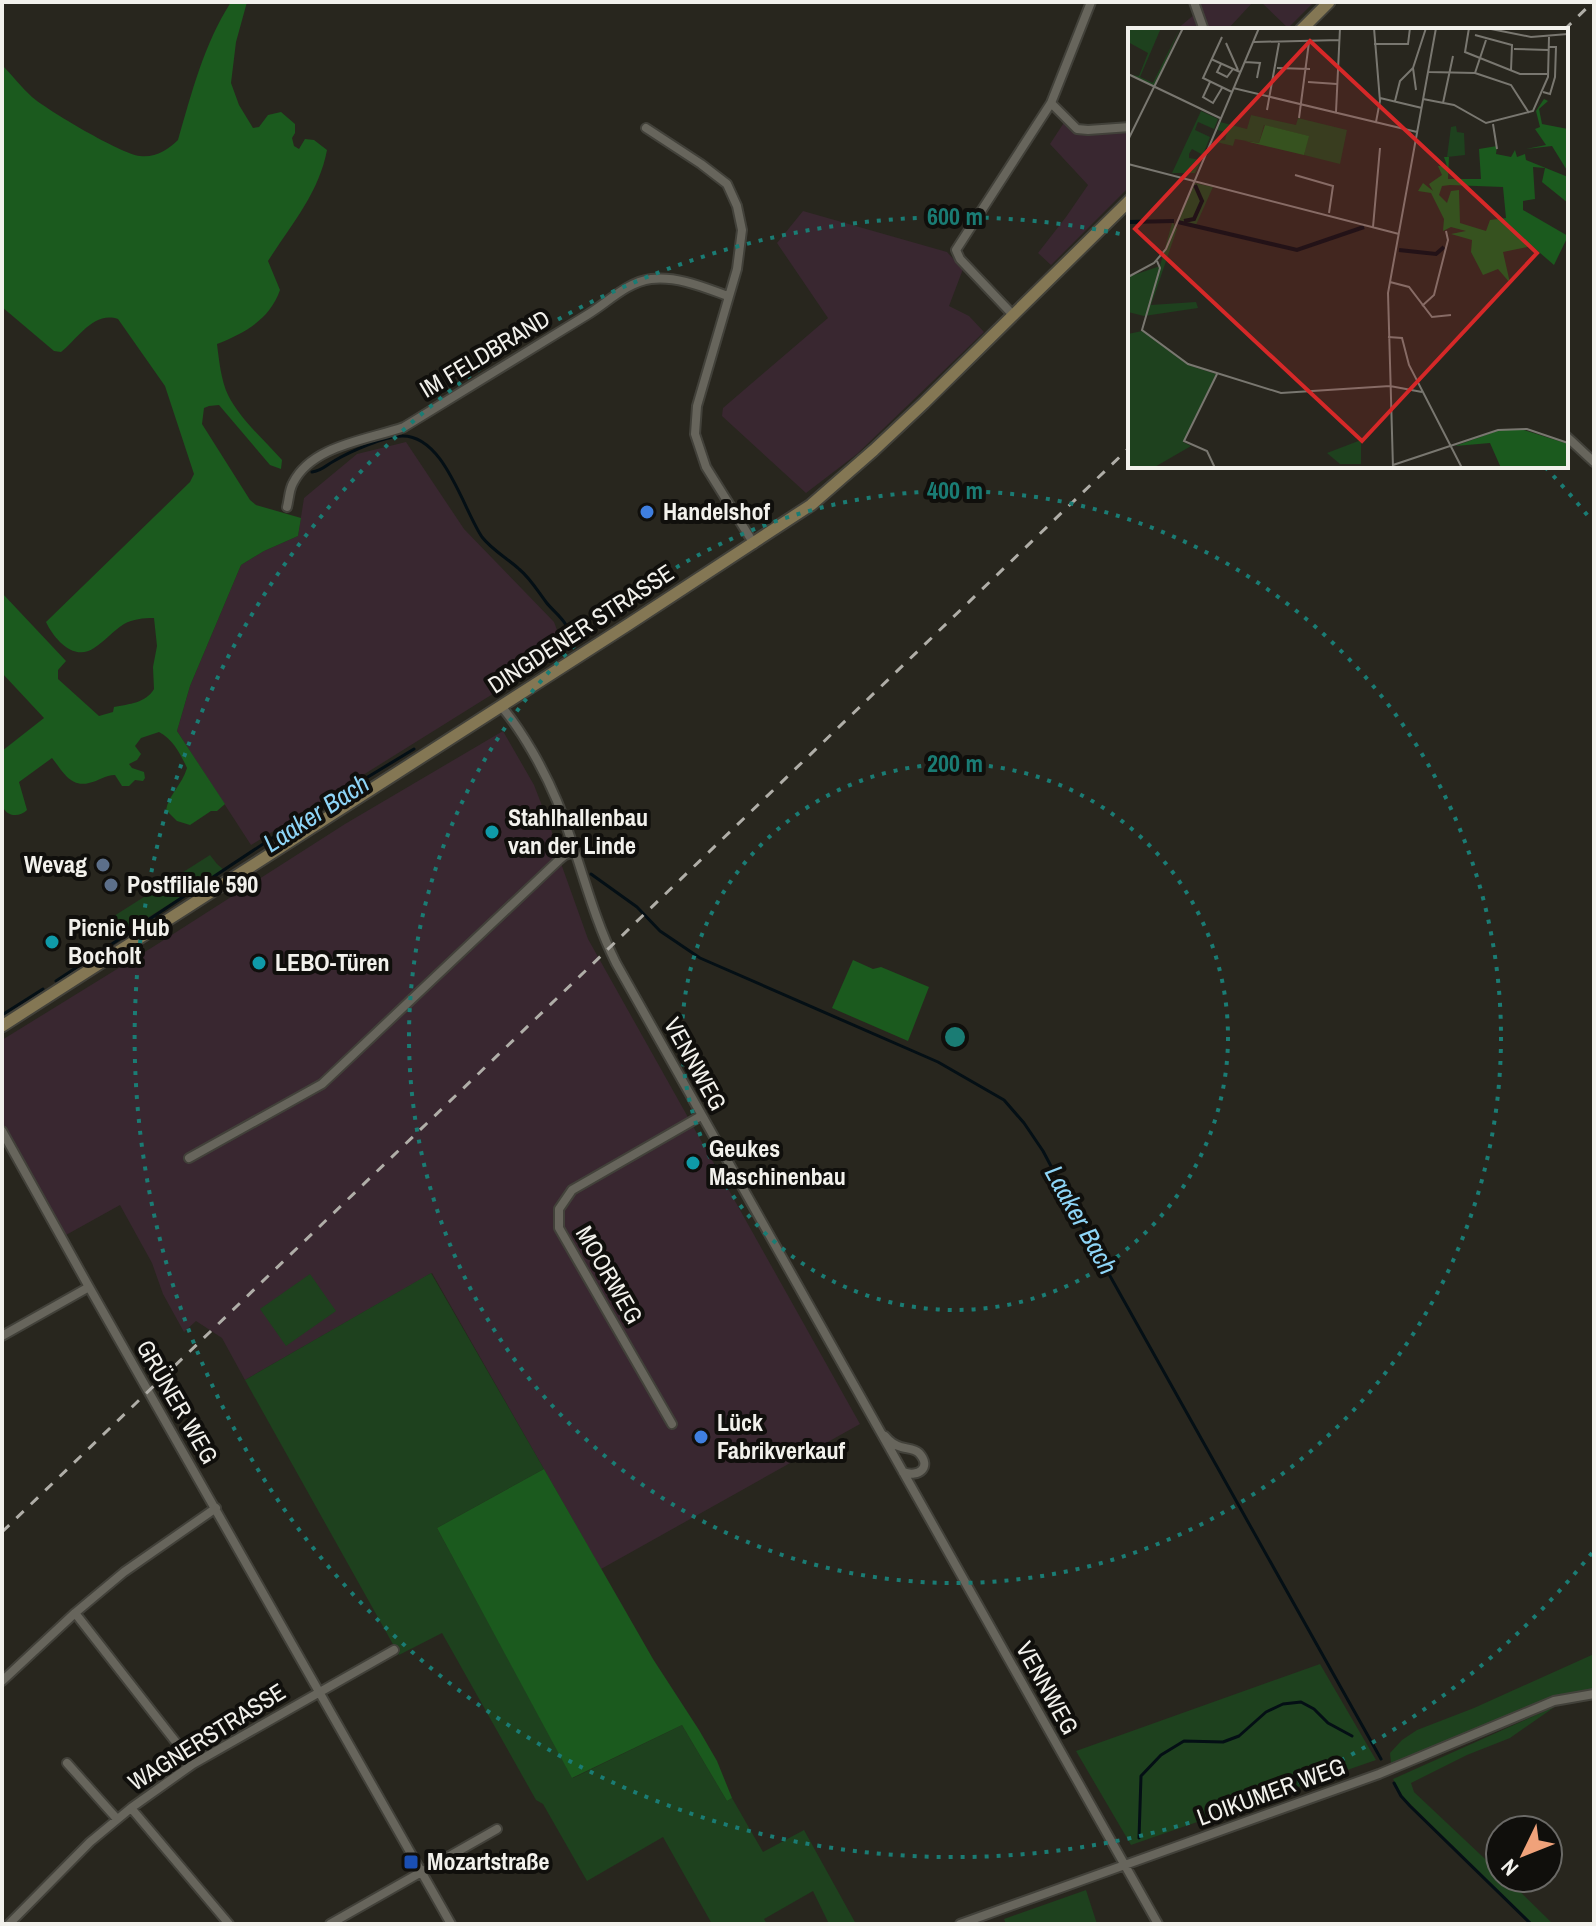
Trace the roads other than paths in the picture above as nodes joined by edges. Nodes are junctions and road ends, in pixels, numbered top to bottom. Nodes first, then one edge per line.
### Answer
1 (1091, 2) edge
2 (1194, 2) edge
3 (1329, 2) edge
4 (1203, 28) edge
5 (1303, 28) edge
6 (1051, 103) junction
7 (1128, 127) edge
8 (646, 128) dead end
9 (1128, 202) edge
10 (728, 296) junction
11 (1014, 316) junction
12 (1568, 438) edge
13 (1594, 462) edge
14 (287, 507) dead end
15 (754, 544) junction
16 (501, 706) junction
17 (574, 852) junction
18 (2, 1026) edge
19 (701, 1116) junction
20 (2, 1131) edge
21 (189, 1158) dead end
22 (89, 1287) junction
23 (2, 1336) edge
24 (672, 1424) dead end
25 (879, 1430) junction
26 (902, 1472) junction
27 (216, 1508) junction
28 (75, 1613) junction
29 (394, 1650) dead end
30 (2, 1681) edge
31 (319, 1692) junction
32 (1594, 1694) edge
33 (67, 1763) dead end
34 (193, 1764) junction
35 (131, 1808) junction
36 (117, 1819) junction
37 (497, 1829) dead end
38 (1125, 1866) junction
39 (422, 1871) junction
40 (6, 1923) edge
41 (229, 1924) edge
42 (330, 1924) edge
43 (451, 1924) edge
44 (960, 1924) edge
45 (1158, 1924) edge

1 - 6 street
2 - 4 street
3 - 5 main road
6 - 7 street
6 - 11 street
8 - 10 street
9 - 11 main road, DINGDENER STRASSE
10 - 14 street, IM FELDBRAND
10 - 15 street
11 - 15 main road, DINGDENER STRASSE
12 - 13 street
15 - 16 main road, DINGDENER STRASSE
16 - 17 street, VENNWEG
16 - 18 main road, DINGDENER STRASSE
17 - 19 street, VENNWEG
17 - 21 street
19 - 24 street, MOORWEG
19 - 25 street, VENNWEG
20 - 22 street, GRÜNER WEG
22 - 23 street
22 - 27 street, GRÜNER WEG
25 - 26 street, VENNWEG
25 - 26 street
26 - 38 street, VENNWEG
27 - 28 street
27 - 31 street, GRÜNER WEG
28 - 30 street
28 - 34 street
29 - 31 street
31 - 34 street, WAGNERSTRASSE
31 - 39 street, GRÜNER WEG
32 - 38 street, LOIKUMER WEG
33 - 36 street, WAGNERSTRASSE
34 - 35 street, WAGNERSTRASSE
35 - 36 street, WAGNERSTRASSE
35 - 41 street
36 - 40 street, WAGNERSTRASSE
37 - 39 street
38 - 44 street, LOIKUMER WEG
38 - 45 street, VENNWEG
39 - 42 street
39 - 43 street, GRÜNER WEG

